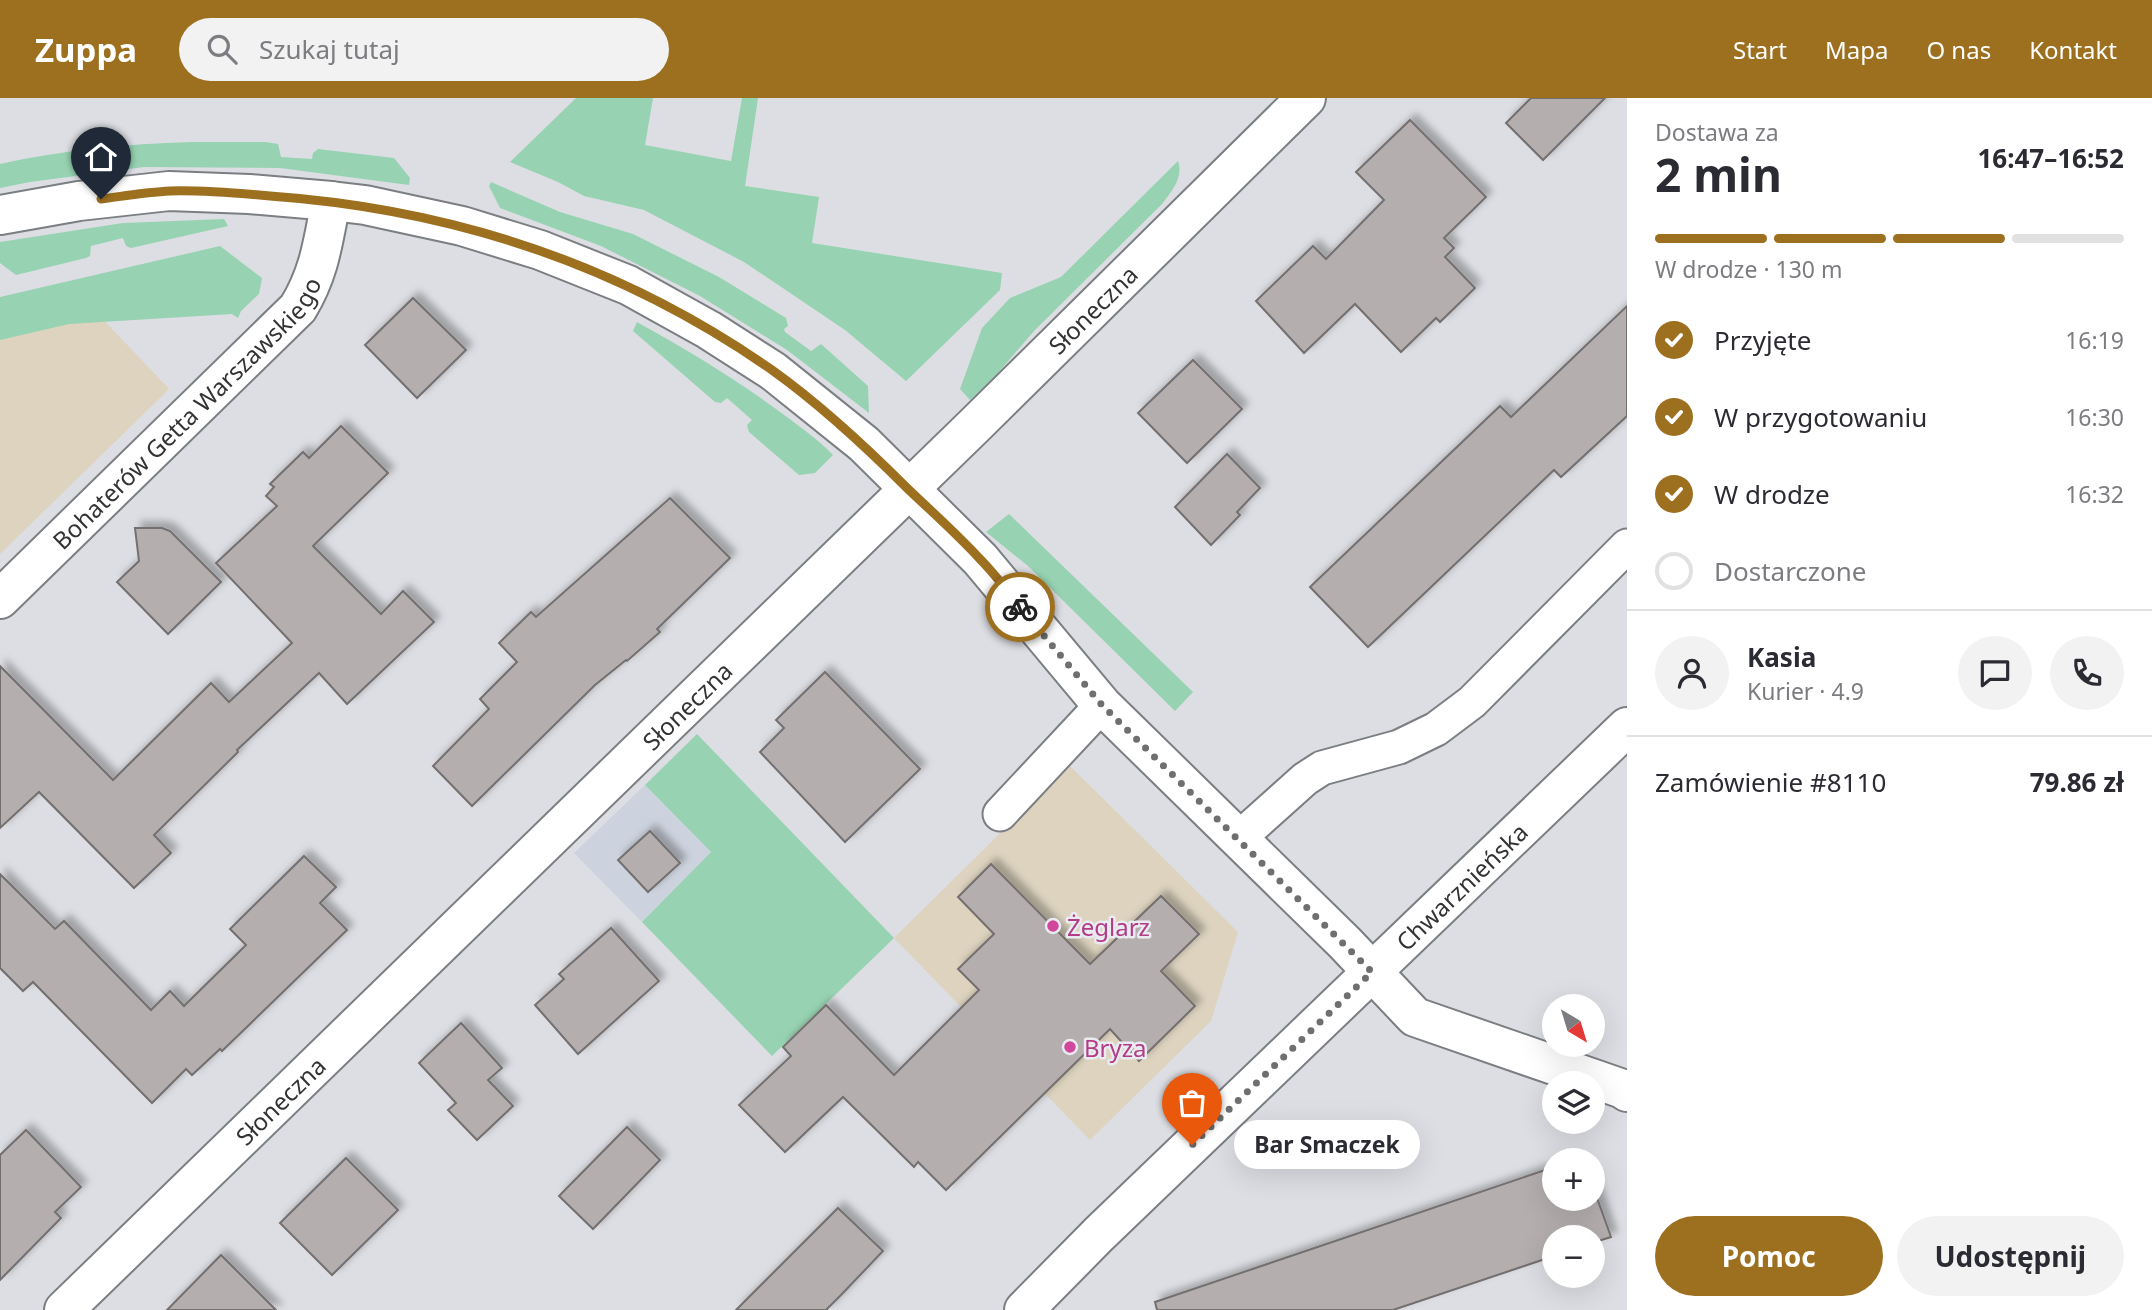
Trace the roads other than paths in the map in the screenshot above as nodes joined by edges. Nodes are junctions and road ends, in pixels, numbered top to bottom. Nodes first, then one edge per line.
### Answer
1 (1306, 98) edge
2 (331, 201) junction
3 (0, 215) edge
4 (908, 488) junction
5 (1627, 546) edge
6 (0, 599) edge
7 (1102, 705) junction
8 (1627, 727) edge
9 (1000, 814) dead end
10 (1238, 839) junction
11 (1372, 972) junction
12 (1627, 1092) edge
13 (64, 1310) edge
14 (1024, 1310) edge

1 - 4 street, Słoneczna
2 - 3 street
2 - 4 street
2 - 6 street, Bohaterów Getta Warszawskiego
4 - 7 street
4 - 13 street, Słoneczna
5 - 10 lane
7 - 9 lane
7 - 10 street
8 - 11 street, Chwarznieńska
10 - 11 street
11 - 12 street
11 - 14 street, Chwarznieńska

